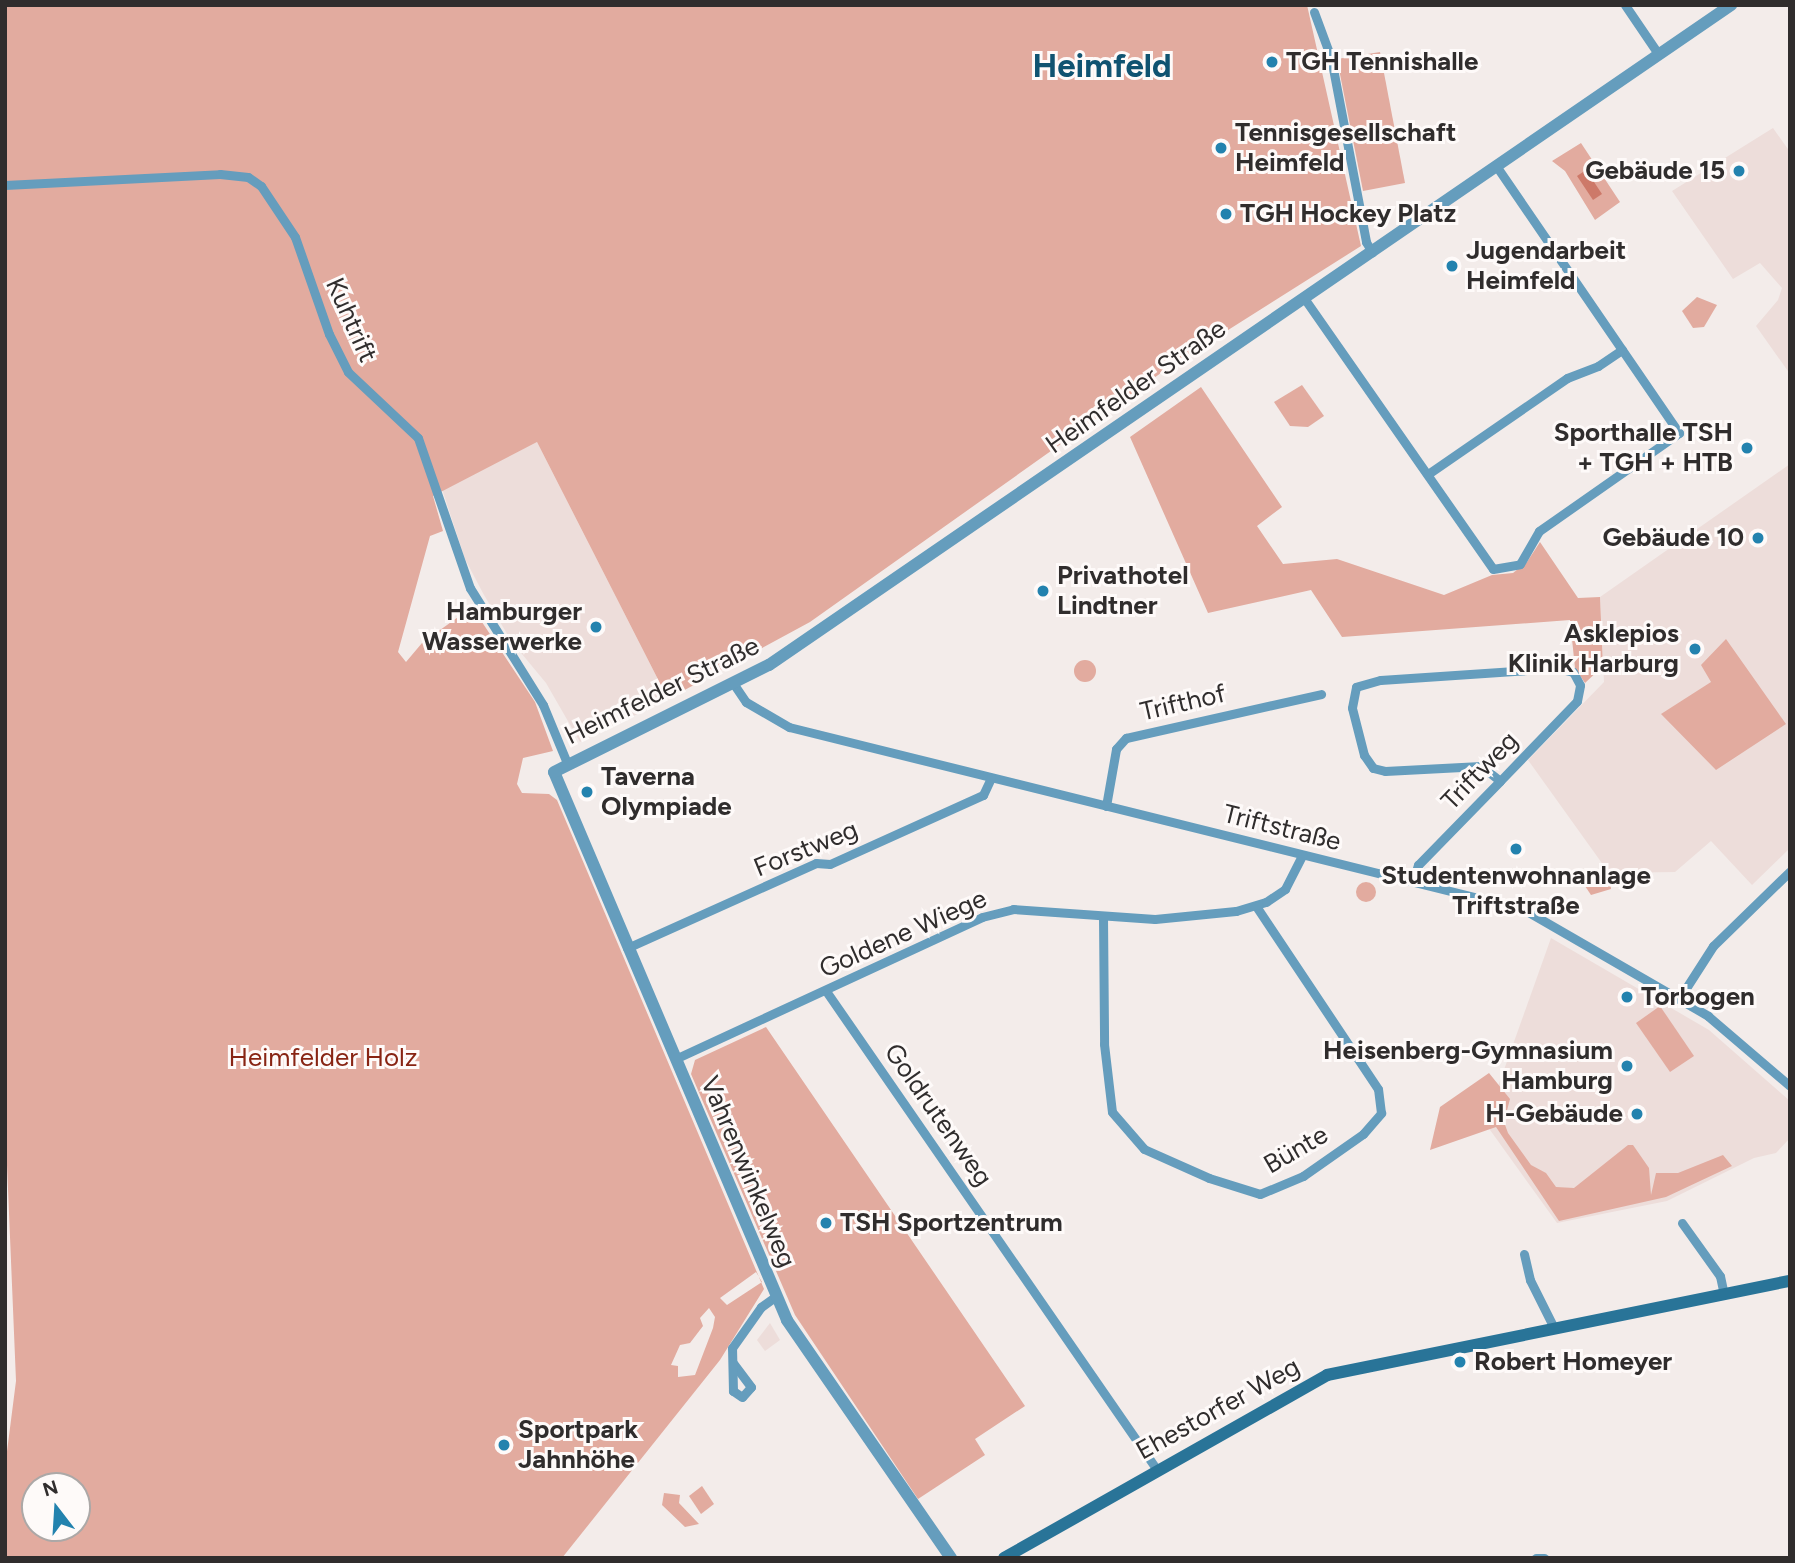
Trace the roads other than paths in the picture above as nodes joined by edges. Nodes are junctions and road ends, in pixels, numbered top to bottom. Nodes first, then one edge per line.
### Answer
1 (1625, 5) edge
2 (1731, 5) edge
3 (1314, 12) dead end
4 (1659, 55) junction
5 (1497, 167) junction
6 (5, 185) edge
7 (1372, 251) junction
8 (1304, 298) junction
9 (1622, 350) junction
10 (1428, 474) junction
11 (733, 683) junction
12 (1321, 694) dead end
13 (567, 763) junction
14 (553, 778) joint
15 (991, 778) junction
16 (1500, 781) junction
17 (1106, 806) junction
18 (1302, 855) junction
19 (1790, 871) edge
20 (1413, 881) junction
21 (1256, 906) junction
22 (1103, 917) junction
23 (627, 948) junction
24 (826, 991) junction
25 (1679, 999) junction
26 (675, 1059) junction
27 (1790, 1086) edge
28 (1682, 1223) dead end
29 (1524, 1254) dead end
30 (1790, 1281) edge
31 (1724, 1295) junction
32 (776, 1296) junction
33 (1553, 1328) junction
34 (733, 1363) dead end
35 (1157, 1470) junction
36 (951, 1558) edge
37 (1004, 1558) edge
38 (1536, 1558) edge
39 (1545, 1558) edge

1 - 4 street
2 - 4 street, Heimfelder Straße
3 - 7 street
4 - 5 street, Heimfelder Straße
5 - 7 street, Heimfelder Straße
5 - 9 street
6 - 13 street, Kuhtrift
7 - 8 street, Heimfelder Straße
8 - 10 street
8 - 11 street, Heimfelder Straße
9 - 10 street
9 - 10 street
11 - 13 street, Heimfelder Straße
11 - 15 street, Triftstraße
12 - 17 street, Trifthof
13 - 14 street, Heimfelder Straße
14 - 23 street, Vahrenwinkelweg
15 - 17 street, Triftstraße
15 - 23 street, Forstweg
16 - 16 street, Triftweg
16 - 20 street, Triftweg
17 - 18 street, Triftstraße
18 - 20 street, Triftstraße
18 - 21 street, Goldene Wiege
19 - 25 street
20 - 25 street, Triftstraße
21 - 22 street, Goldene Wiege
21 - 22 street, Bünte
22 - 24 street, Goldene Wiege
23 - 26 street, Vahrenwinkelweg
24 - 26 street, Goldene Wiege
24 - 35 street, Goldrutenweg
25 - 27 street, Triftstraße
26 - 32 street, Vahrenwinkelweg
28 - 31 street
29 - 33 street
30 - 31 main road, Ehestorfer Weg
31 - 33 main road, Ehestorfer Weg
32 - 34 street
32 - 36 street, Vahrenwinkelweg
33 - 35 main road, Ehestorfer Weg
35 - 37 main road, Ehestorfer Weg
38 - 39 street

